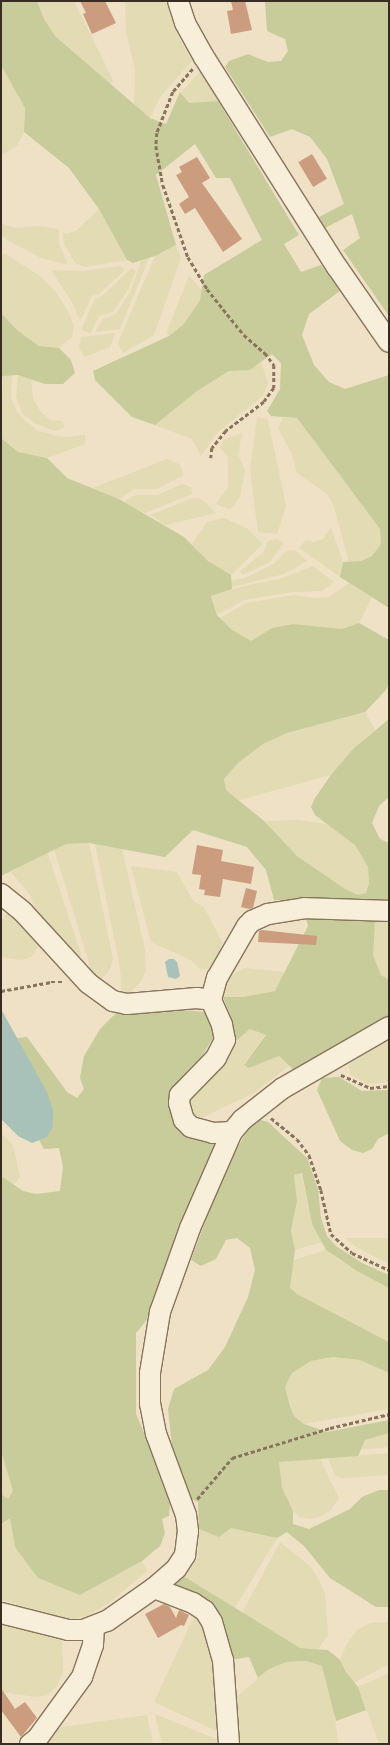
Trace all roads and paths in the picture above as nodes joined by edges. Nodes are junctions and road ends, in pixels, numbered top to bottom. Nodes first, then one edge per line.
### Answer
1 (178, 1) edge
2 (204, 57) junction
3 (389, 342) edge
4 (211, 458) dead end
5 (1, 894) edge
6 (389, 911) edge
7 (88, 983) junction
8 (1, 991) edge
9 (211, 1000) junction
10 (389, 1027) edge
11 (314, 1070) junction
12 (389, 1086) edge
13 (256, 1107) junction
14 (232, 1132) junction
15 (389, 1270) edge
16 (389, 1414) edge
17 (186, 1515) junction
18 (154, 1588) junction
19 (1, 1613) edge
20 (94, 1627) junction
21 (30, 1744) edge
22 (229, 1744) edge

1 - 2 street
2 - 3 street
2 - 4 path
5 - 7 street
6 - 9 street
7 - 8 path
7 - 9 street
9 - 14 street
10 - 11 street
11 - 12 path
11 - 13 street
13 - 14 street
13 - 15 path
14 - 17 street
16 - 17 path
17 - 18 street
18 - 20 street
18 - 22 street
19 - 20 street
20 - 21 street

